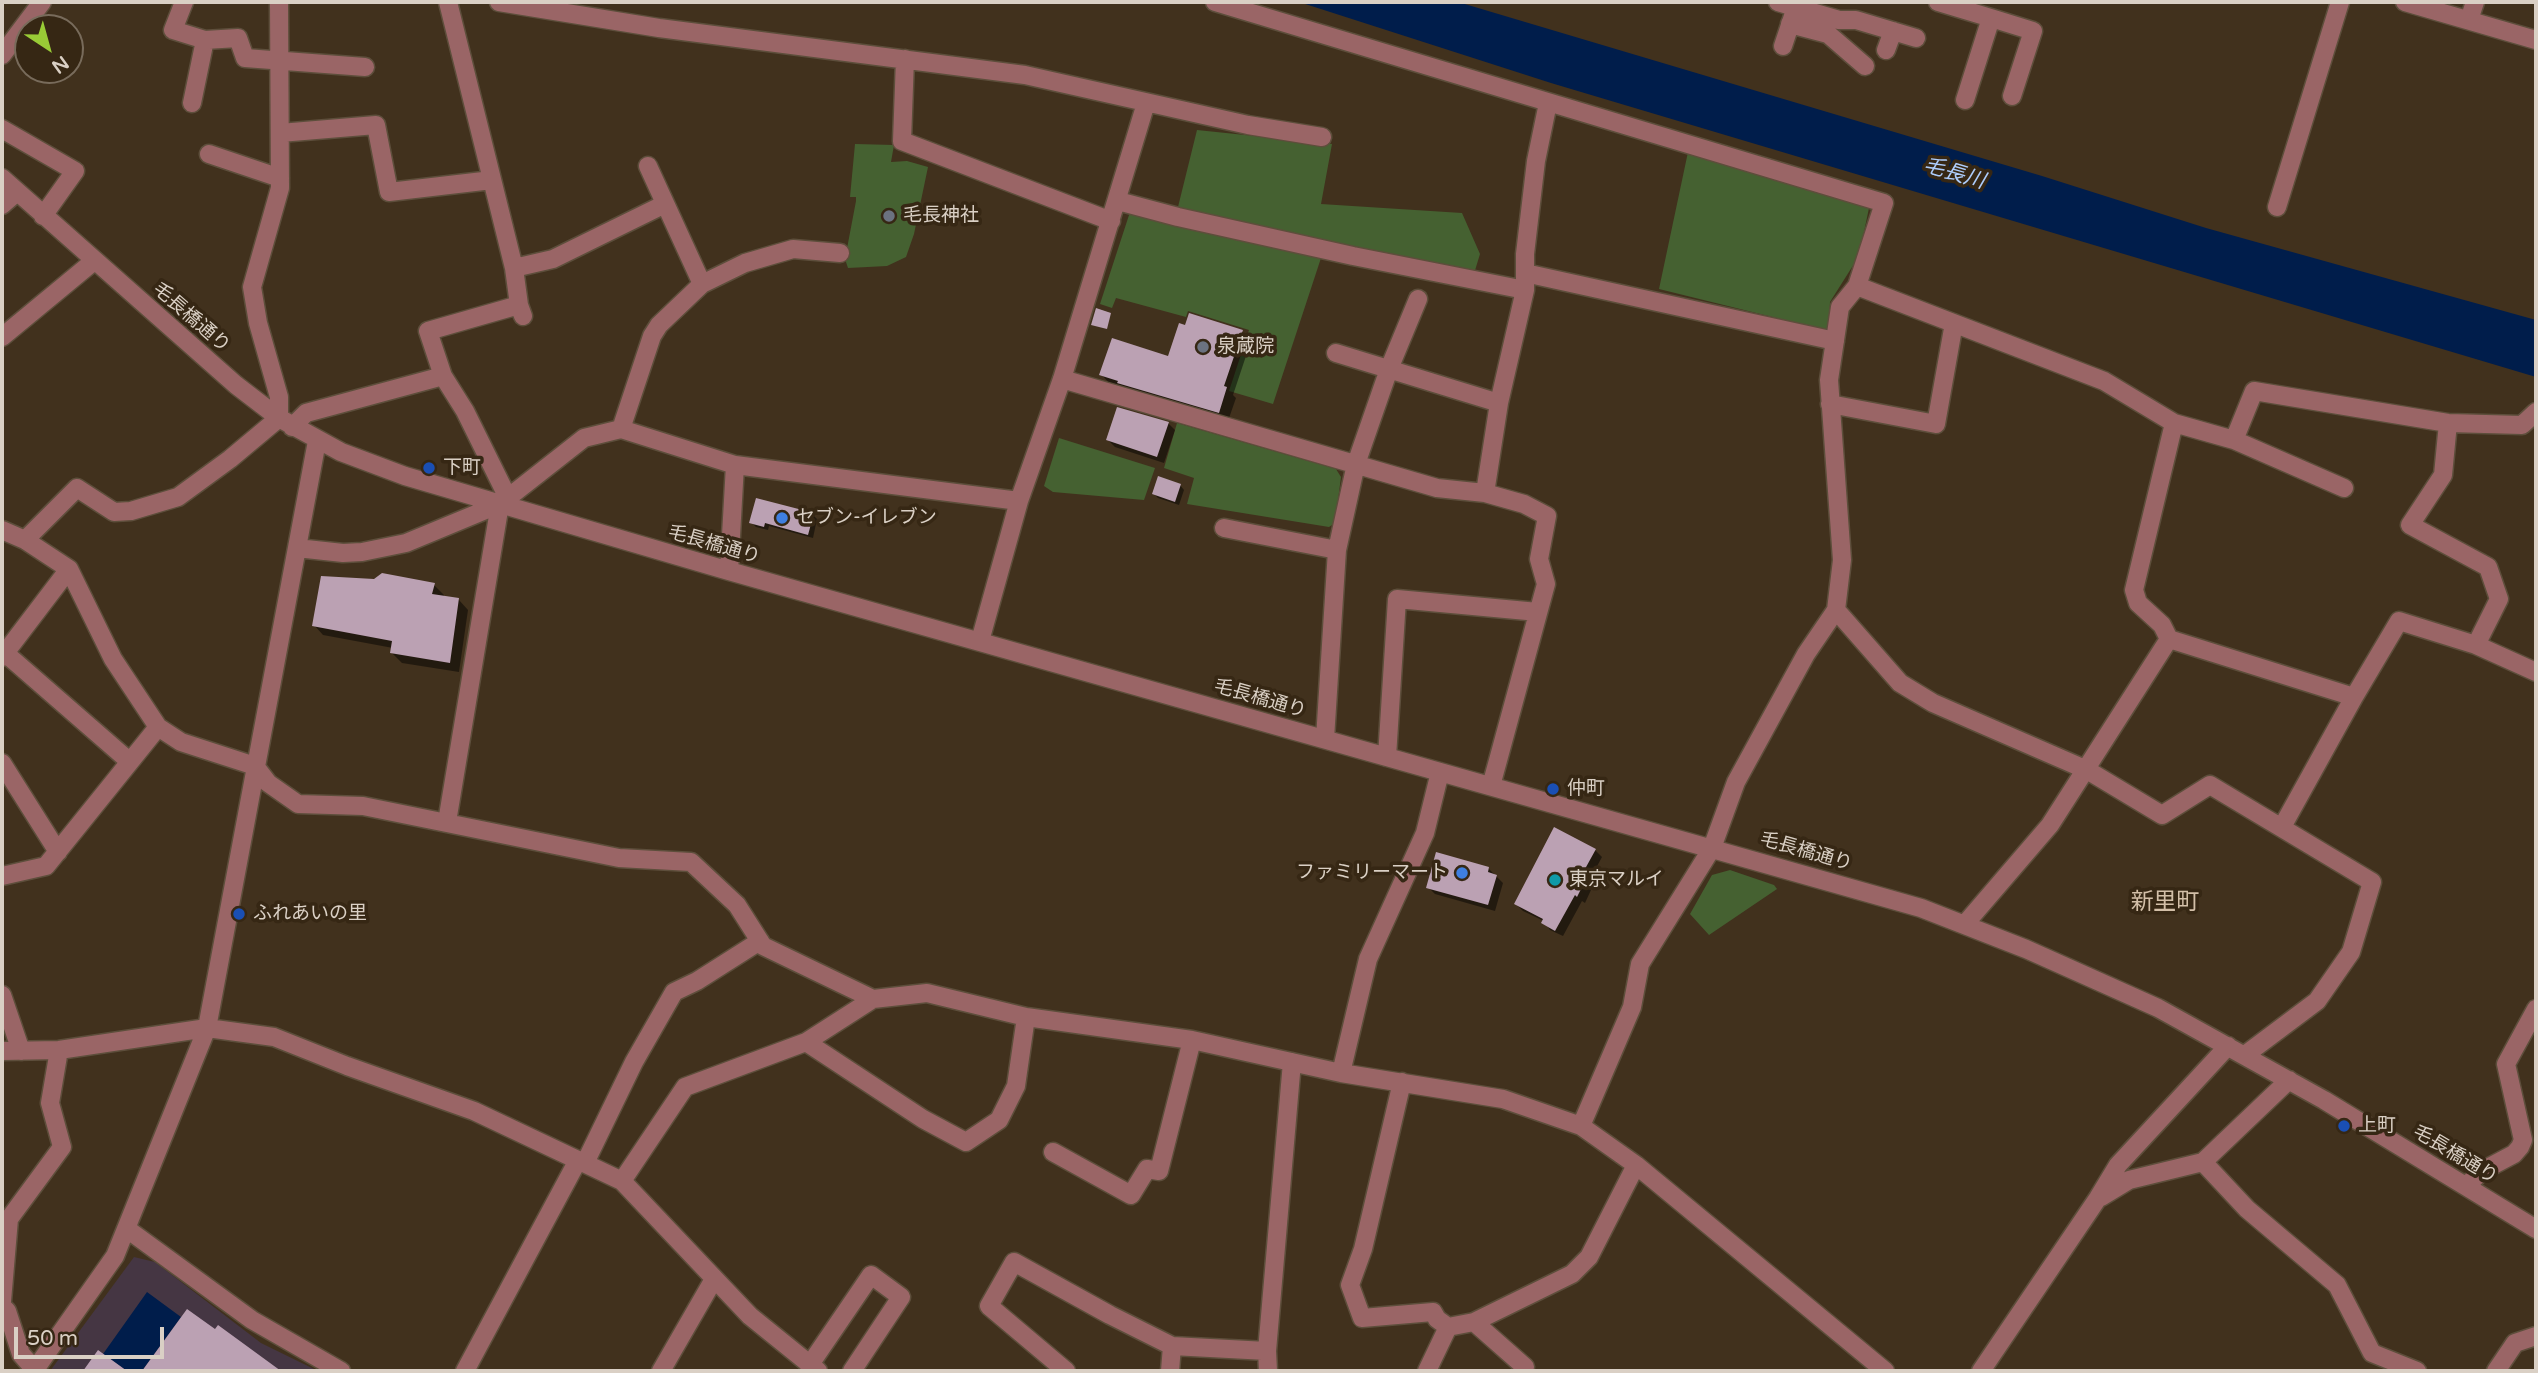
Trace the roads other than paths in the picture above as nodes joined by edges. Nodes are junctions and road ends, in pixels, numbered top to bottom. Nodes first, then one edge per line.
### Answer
1 (43, 2) edge
2 (184, 2) edge
3 (279, 2) edge
4 (448, 2) edge
5 (499, 2) edge
6 (1216, 2) edge
7 (1938, 2) edge
8 (2340, 2) edge
9 (2405, 2) edge
10 (2475, 2) edge
11 (1790, 8) edge
12 (1991, 18) junction
13 (2469, 20) junction
14 (1893, 31) junction
15 (1916, 38) dead end
16 (205, 40) junction
17 (2536, 40) edge
18 (1783, 46) dead end
19 (1886, 50) dead end
20 (2, 55) edge
21 (905, 59) junction
22 (279, 62) junction
23 (365, 66) dead end
24 (1866, 66) dead end
25 (2011, 96) dead end
26 (1965, 100) dead end
27 (192, 103) dead end
28 (1146, 103) junction
29 (1548, 103) junction
30 (2, 129) edge
31 (280, 134) junction
32 (1322, 137) dead end
33 (209, 154) dead end
34 (648, 166) dead end
35 (2, 178) edge
36 (280, 178) junction
37 (492, 180) junction
38 (16, 192) junction
39 (1118, 201) junction
40 (665, 204) junction
41 (2, 205) edge
42 (2277, 207) dead end
43 (43, 216) junction
44 (1111, 220) junction
45 (840, 253) dead end
46 (94, 261) junction
47 (514, 268) junction
48 (1525, 282) junction
49 (702, 284) junction
50 (1857, 286) junction
51 (1418, 299) dead end
52 (1954, 323) junction
53 (2, 337) edge
54 (1835, 341) junction
55 (1336, 353) dead end
56 (1389, 369) junction
57 (443, 376) junction
58 (1062, 379) junction
59 (1499, 403) junction
60 (1830, 404) junction
61 (2536, 412) edge
62 (286, 422) junction
63 (2174, 423) junction
64 (2448, 423) junction
65 (621, 429) junction
66 (2234, 440) junction
67 (317, 441) junction
68 (1356, 464) junction
69 (735, 465) junction
70 (2344, 488) dead end
71 (1485, 493) junction
72 (504, 501) junction
73 (1019, 501) junction
74 (1224, 527) dead end
75 (2, 530) edge
76 (25, 540) junction
77 (297, 548) junction
78 (1337, 550) junction
79 (69, 569) junction
80 (729, 571) junction
81 (1836, 610) junction
82 (1538, 612) junction
83 (2169, 639) junction
84 (980, 641) junction
85 (2476, 645) junction
86 (3, 655) edge
87 (2536, 672) edge
88 (2354, 697) junction
89 (158, 727) junction
90 (1325, 739) junction
91 (1387, 757) junction
92 (130, 761) junction
93 (2, 763) edge
94 (255, 766) junction
95 (2087, 770) junction
96 (1440, 772) junction
97 (1491, 786) junction
98 (447, 822) junction
99 (2282, 827) junction
100 (1712, 848) junction
101 (58, 852) junction
102 (2, 876) edge
103 (1965, 924) junction
104 (760, 942) junction
105 (2, 995) edge
106 (873, 999) junction
107 (2536, 1009) edge
108 (1026, 1017) junction
109 (208, 1028) junction
110 (1192, 1040) junction
111 (806, 1042) junction
112 (2228, 1046) junction
113 (58, 1050) junction
114 (2, 1051) edge
115 (21, 1051) junction
116 (2245, 1055) junction
117 (1292, 1062) junction
118 (1340, 1073) junction
119 (2289, 1080) junction
120 (1402, 1082) junction
121 (1581, 1126) junction
122 (1053, 1152) dead end
123 (582, 1162) junction
124 (2203, 1162) junction
125 (1636, 1165) junction
126 (622, 1181) junction
127 (2466, 1186) junction
128 (2098, 1198) junction
129 (5, 1214) edge
130 (127, 1229) junction
131 (2536, 1230) edge
132 (714, 1279) junction
133 (2, 1303) edge
134 (1474, 1322) junction
135 (1448, 1327) junction
136 (2536, 1336) edge
137 (1172, 1346) junction
138 (1268, 1352) junction
139 (1525, 1367) dead end
140 (1875, 1368) edge
141 (813, 1369) edge
142 (35, 1371) edge
143 (341, 1371) edge
144 (465, 1371) edge
145 (661, 1371) edge
146 (852, 1371) edge
147 (1066, 1371) edge
148 (1170, 1371) edge
149 (1268, 1371) edge
150 (1427, 1371) edge
151 (1981, 1371) edge
152 (2417, 1371) edge
153 (2496, 1371) edge

1 - 20 street
2 - 16 street
3 - 22 street
4 - 37 street
5 - 21 street
6 - 29 street
7 - 12 street
8 - 42 street
9 - 13 street
10 - 13 street
11 - 14 street
11 - 18 street
11 - 24 street
12 - 25 street
12 - 26 street
13 - 17 street
14 - 15 street
14 - 19 street
16 - 22 street
16 - 27 street
21 - 28 street
21 - 44 street
22 - 23 street
22 - 31 street
28 - 32 street
28 - 39 street
29 - 48 street
29 - 50 street
30 - 43 street
31 - 36 street
31 - 37 street
33 - 36 street
34 - 40 street
35 - 38 street, 毛長橋通り
36 - 62 street
37 - 47 street
38 - 41 street
38 - 43 street, 毛長橋通り
39 - 44 street
39 - 48 street
40 - 47 street
40 - 49 street
43 - 46 street, 毛長橋通り
44 - 58 street
45 - 49 street
46 - 53 street
46 - 62 street, 毛長橋通り
47 - 57 street
48 - 54 street
48 - 59 street
49 - 65 street
50 - 52 street
50 - 54 street
51 - 56 street
52 - 60 street
52 - 63 street
54 - 60 street
55 - 56 street
56 - 59 street
56 - 68 street
57 - 62 street
57 - 72 street
58 - 68 street
58 - 73 street
59 - 71 street
60 - 81 street
61 - 64 street
62 - 67 street, 毛長橋通り
62 - 76 street
63 - 66 street
63 - 83 street
64 - 66 street
64 - 85 street
65 - 69 street
65 - 72 street
66 - 70 street
67 - 72 street, 毛長橋通り
67 - 77 street
68 - 71 street
68 - 78 street
69 - 73 street
69 - 80 street
71 - 82 street
72 - 77 street
72 - 80 street, 毛長橋通り
72 - 98 street
73 - 84 street
74 - 78 street
75 - 76 street
76 - 79 street
77 - 94 street
78 - 90 street
79 - 86 street
79 - 89 street
80 - 84 street, 毛長橋通り
81 - 95 street
81 - 100 street
82 - 91 street
82 - 97 street
83 - 88 street
83 - 95 street
84 - 90 street, 毛長橋通り
85 - 87 street
85 - 88 street
86 - 92 street
88 - 99 street
89 - 92 street
89 - 94 street
90 - 91 street, 毛長橋通り
91 - 96 street, 毛長橋通り
92 - 101 street
93 - 101 street
94 - 98 street
94 - 109 street
95 - 99 street
95 - 103 street
96 - 97 street, 毛長橋通り
96 - 118 street
97 - 100 street, 毛長橋通り
98 - 104 street
99 - 116 street
100 - 103 street, 毛長橋通り
100 - 121 street
101 - 102 street
103 - 112 street, 毛長橋通り
104 - 106 street
104 - 123 street
105 - 115 street
106 - 108 street
106 - 111 street
107 - 127 street
108 - 110 street
108 - 111 street
109 - 113 street
109 - 123 street
109 - 130 street
110 - 117 street
110 - 122 street
111 - 126 street
112 - 116 street, 毛長橋通り
112 - 128 street
113 - 115 street
113 - 129 street
114 - 115 street
116 - 119 street, 毛長橋通り
117 - 118 street
117 - 138 street
118 - 120 street
119 - 124 street
119 - 127 street, 毛長橋通り
120 - 121 street
120 - 135 street
121 - 125 street
123 - 126 street
123 - 144 street
124 - 128 street
124 - 152 street
125 - 134 street
125 - 140 street
126 - 132 street
127 - 131 street, 毛長橋通り
128 - 151 street
129 - 133 street
130 - 142 street
130 - 143 street
132 - 141 street
132 - 145 street
133 - 142 street
134 - 135 street
134 - 139 street
135 - 150 street
136 - 153 street
137 - 138 street
137 - 147 street
137 - 148 street
138 - 149 street
141 - 146 street

